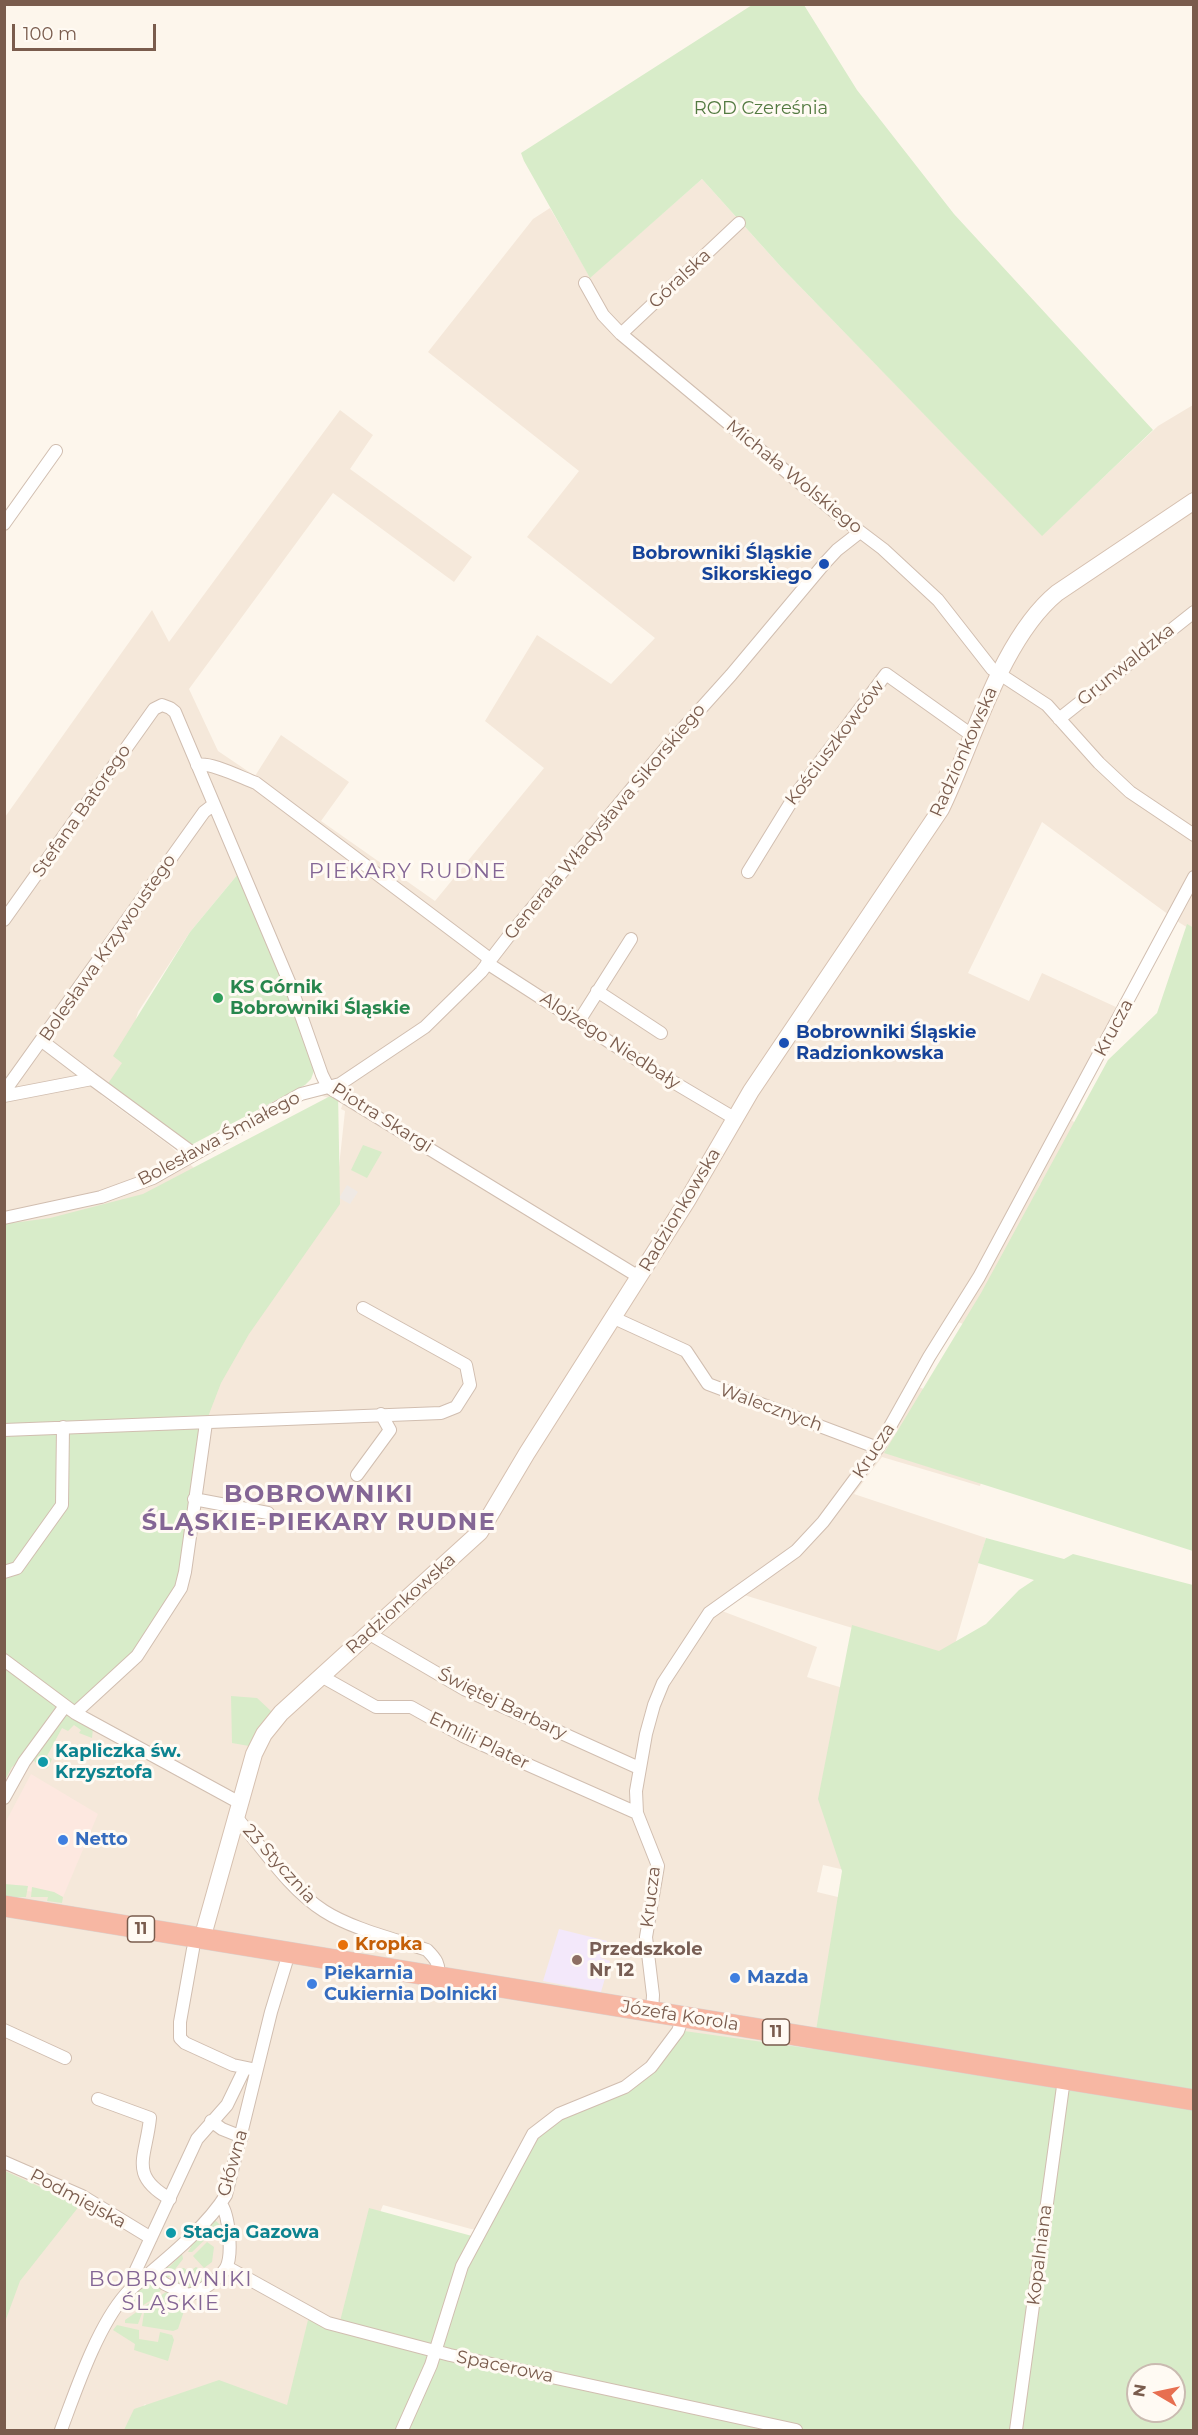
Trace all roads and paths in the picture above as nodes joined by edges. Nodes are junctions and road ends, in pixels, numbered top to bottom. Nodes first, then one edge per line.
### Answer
1 (740, 223) dead end
2 (585, 283) dead end
3 (621, 334) junction
4 (56, 451) dead end
5 (1194, 501) edge
6 (4, 524) edge
7 (860, 532) junction
8 (1194, 612) edge
9 (1000, 675) junction
10 (162, 705) joint
11 (1059, 719) junction
12 (973, 736) junction
13 (197, 765) junction
14 (213, 805) junction
15 (1194, 835) edge
16 (748, 872) dead end
17 (1194, 878) edge
18 (4, 920) edge
19 (631, 939) dead end
20 (489, 961) junction
21 (597, 991) junction
22 (579, 1021) junction
23 (661, 1033) dead end
24 (42, 1041) junction
25 (92, 1079) junction
26 (328, 1087) junction
27 (4, 1094) edge
28 (734, 1118) junction
29 (194, 1154) junction
30 (4, 1218) edge
31 (639, 1277) junction
32 (363, 1308) dead end
33 (614, 1318) junction
34 (381, 1414) junction
35 (206, 1423) junction
36 (63, 1427) junction
37 (4, 1430) edge
38 (878, 1448) junction
39 (357, 1475) dead end
40 (194, 1499) junction
41 (268, 1513) dead end
42 (4, 1572) edge
43 (368, 1633) junction
44 (4, 1660) edge
45 (321, 1676) junction
46 (70, 1709) junction
47 (639, 1768) junction
48 (4, 1797) edge
49 (238, 1810) junction
50 (637, 1813) junction
51 (4, 1906) edge
52 (197, 1944) junction
53 (289, 1953) junction
54 (438, 1977) junction
55 (652, 2012) junction
56 (683, 2017) junction
57 (4, 2030) edge
58 (65, 2058) dead end
59 (251, 2069) junction
60 (1064, 2079) junction
61 (98, 2099) dead end
62 (1194, 2100) edge
63 (211, 2121) junction
64 (242, 2136) junction
65 (4, 2162) edge
66 (170, 2199) junction
67 (221, 2204) junction
68 (151, 2238) junction
69 (227, 2266) junction
70 (151, 2272) junction
71 (136, 2284) junction
72 (436, 2351) junction
73 (61, 2430) edge
74 (402, 2430) edge
75 (796, 2430) edge
76 (1016, 2430) edge

1 - 3 street, Góralska
2 - 3 street, Michała Wolskiego
3 - 7 street, Michała Wolskiego
4 - 6 street
5 - 9 street, Radzionkowska
7 - 9 street, Michała Wolskiego
7 - 20 street, Generała Władysława Sikorskiego
8 - 11 street, Grunwaldzka
9 - 11 street, Grunwaldzka
9 - 12 street, Radzionkowska
10 - 13 street, Piotra Skargi
10 - 18 street, Stefana Batorego
11 - 15 street, Grunwaldzka
12 - 16 street, Kościuszkowców
12 - 28 street, Radzionkowska
13 - 14 street, Piotra Skargi
13 - 20 street, Alojzego Niedbały
14 - 24 street, Bolesława Krzywoustego
14 - 26 street, Piotra Skargi
17 - 38 street, Krucza
19 - 21 street
20 - 22 street, Alojzego Niedbały
20 - 26 street, Generała Władysława Sikorskiego
21 - 22 street
21 - 23 street
22 - 28 street, Alojzego Niedbały
24 - 25 street
24 - 27 street, Bolesława Krzywoustego
25 - 27 street
25 - 29 street
26 - 29 street, Bolesława Śmiałego
26 - 31 street, Piotra Skargi
28 - 31 street, Radzionkowska
29 - 30 street, Bolesława Śmiałego
31 - 33 street, Radzionkowska
32 - 34 street
33 - 38 street, Walecznych
33 - 43 street, Radzionkowska
34 - 35 street
34 - 39 street
35 - 36 street
35 - 40 street
36 - 37 street
36 - 42 street
38 - 47 street, Krucza
40 - 41 street
40 - 46 street
43 - 45 street, Radzionkowska
43 - 47 street, Świętej Barbary
44 - 46 street
45 - 49 street, Radzionkowska
45 - 50 street, Emilii Plater
46 - 48 street
46 - 49 street
47 - 50 street, Krucza
49 - 52 street, Radzionkowska
49 - 54 street, 23 Stycznia
50 - 55 street, Krucza
51 - 52 highway, 11
52 - 53 highway, Józefa Korola / 11
52 - 59 street
53 - 54 highway, Józefa Korola / 11
53 - 59 street, Główna
54 - 55 highway, Józefa Korola / 11
55 - 56 highway, Józefa Korola / 11
56 - 60 highway, Józefa Korola / 11
56 - 72 street
57 - 58 street
59 - 63 street
59 - 64 street, Główna
60 - 62 highway, Józefa Korola / 11
60 - 76 street, Kopalniana
61 - 66 street
63 - 64 street
63 - 66 street
64 - 67 street, Główna
65 - 68 street, Podmiejska
66 - 68 street
67 - 69 street
67 - 70 street, Główna
68 - 71 street
69 - 70 street
69 - 72 street, Spacerowa
70 - 71 street, Główna
71 - 73 street, Główna
72 - 74 street
72 - 75 street, Spacerowa

